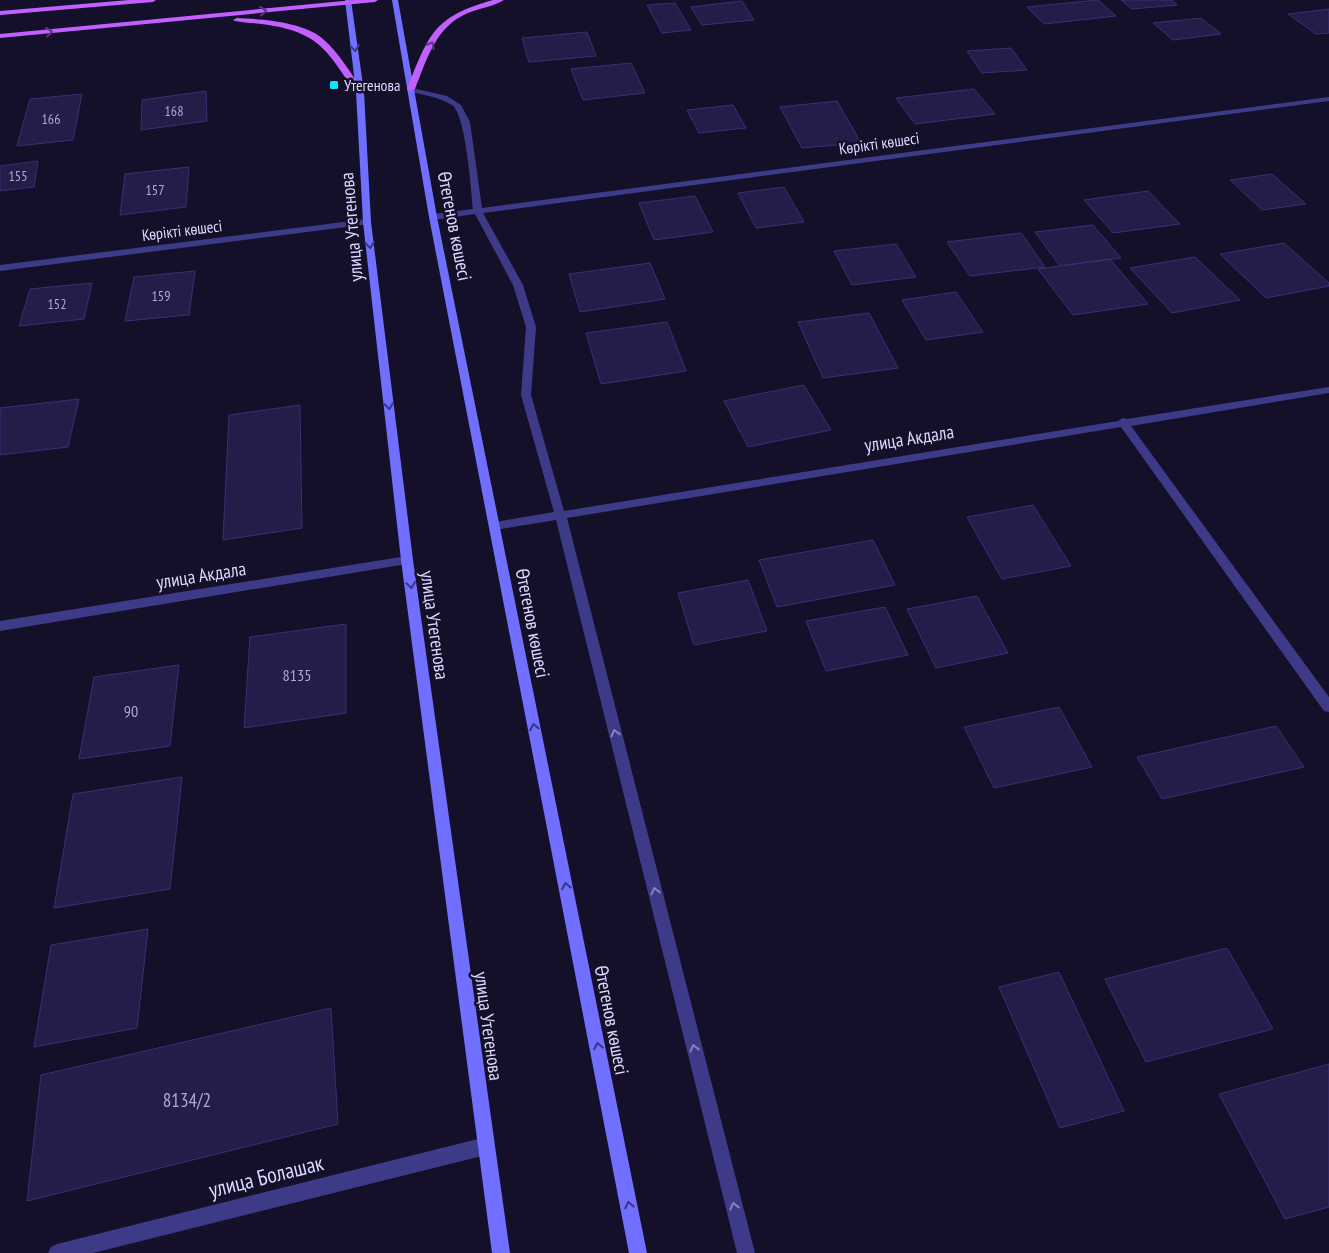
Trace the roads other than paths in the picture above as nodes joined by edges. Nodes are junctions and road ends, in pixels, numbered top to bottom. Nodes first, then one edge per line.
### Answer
1 (152, 0) edge
2 (375, 0) edge
3 (395, 0) edge
4 (501, 0) edge
5 (348, 1) edge
6 (0, 13) edge
7 (156, 21) junction
8 (0, 36) edge
9 (410, 89) junction
10 (360, 92) junction
11 (1329, 99) edge
12 (478, 211) junction
13 (433, 217) junction
14 (367, 222) junction
15 (0, 268) edge
16 (1329, 390) edge
17 (1123, 422) junction
18 (560, 515) junction
19 (494, 526) junction
20 (407, 560) junction
21 (0, 626) edge
22 (1329, 707) edge
23 (486, 1146) junction
24 (57, 1253) edge
25 (501, 1253) edge
26 (638, 1253) edge
27 (746, 1253) edge

1 - 6 main road
2 - 5 main road
3 - 9 main road, Өтегенов көшесі
9 -> 4 main road
7 -> 5 main road
5 -> 10 main road, улица Утегенова
8 -> 7 main road
7 - 10 main road
9 - 12 street
9 - 13 main road, Өтегенов көшесі
10 - 14 main road, улица Утегенова
11 - 12 street, Көрікті көшесі
12 - 13 street, Көрікті көшесі
12 - 18 street
13 - 19 main road, Өтегенов көшесі
14 - 15 street, Көрікті көшесі
14 -> 20 main road, улица Утегенова
16 - 17 street, улица Акдала
17 - 18 street, улица Акдала
17 - 22 street
18 - 19 street, улица Акдала
27 -> 18 street
26 -> 19 main road, Өтегенов көшесі
20 - 21 street, улица Акдала
20 -> 23 main road, улица Утегенова
23 - 24 street, улица Болашак
23 - 25 main road, улица Утегенова

